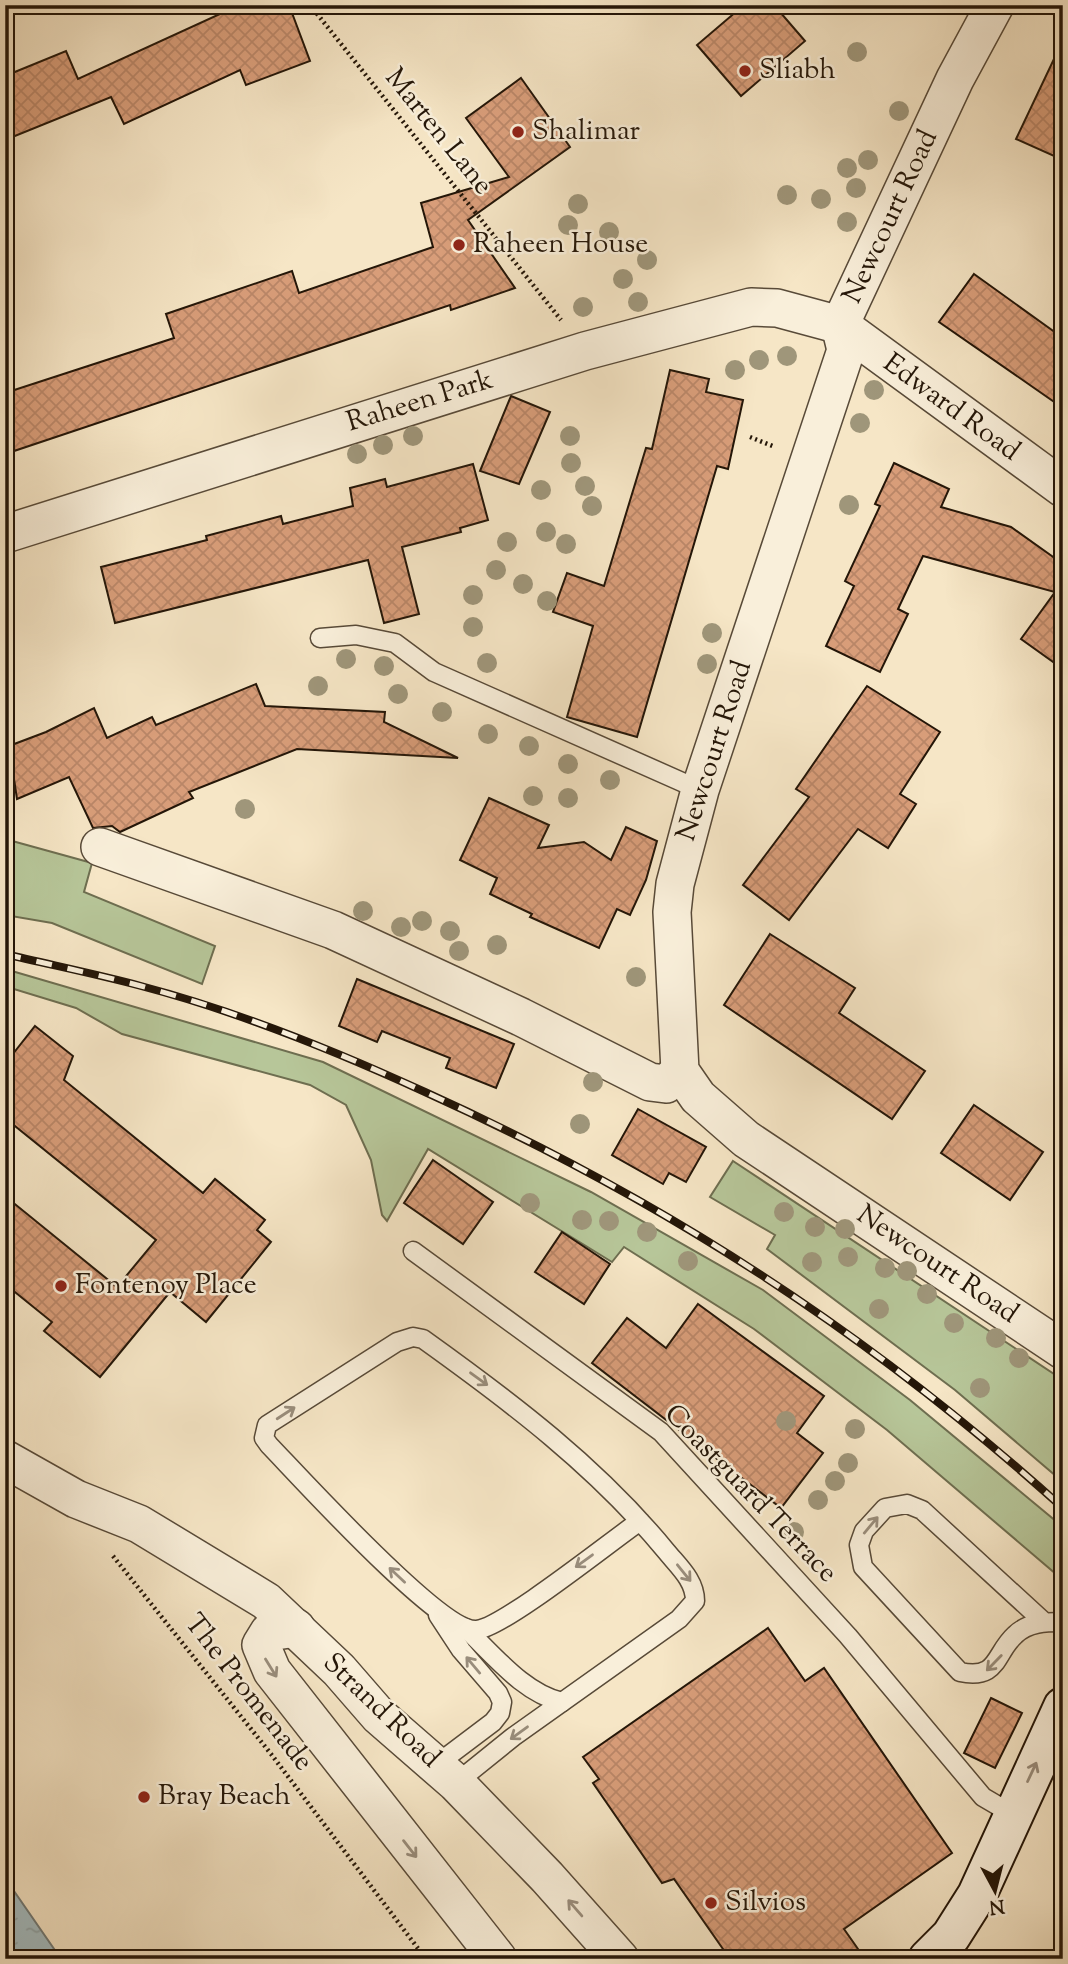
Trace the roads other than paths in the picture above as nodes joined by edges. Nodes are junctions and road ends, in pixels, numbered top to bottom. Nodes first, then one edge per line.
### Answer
1 (995, 5) edge
2 (840, 325) junction
3 (1063, 488) edge
4 (5, 534) edge
5 (320, 638) dead end
6 (700, 790) junction
7 (100, 847) dead end
8 (680, 1071) junction
9 (413, 1251) dead end
10 (1063, 1350) edge
11 (5, 1459) edge
12 (640, 1521) junction
13 (435, 1609) junction
14 (1044, 1622) junction
15 (1063, 1622) edge
16 (296, 1628) junction
17 (465, 1628) junction
18 (562, 1702) junction
19 (1063, 1707) edge
20 (446, 1774) junction
21 (1012, 1814) junction
22 (498, 1959) edge
23 (620, 1959) edge
24 (929, 1959) edge

1 - 2 street, Newcourt Road
2 - 3 street, Edward Road
2 - 4 street, Raheen Park
2 - 6 street, Newcourt Road
5 - 6 lane
6 - 8 street, Newcourt Road
7 - 8 street
8 - 10 street, Newcourt Road
9 - 21 lane, Coastguard Terrace
11 - 16 street, Strand Road
13 -> 12 lane
12 -> 17 lane
12 -> 18 lane
13 - 17 lane
20 -> 13 lane
14 -> 14 lane
14 - 15 lane
16 - 20 street, Strand Road
16 -> 22 street
17 - 18 lane
18 -> 20 lane
21 -> 19 main road
23 -> 20 street, Strand Road
21 - 24 main road

